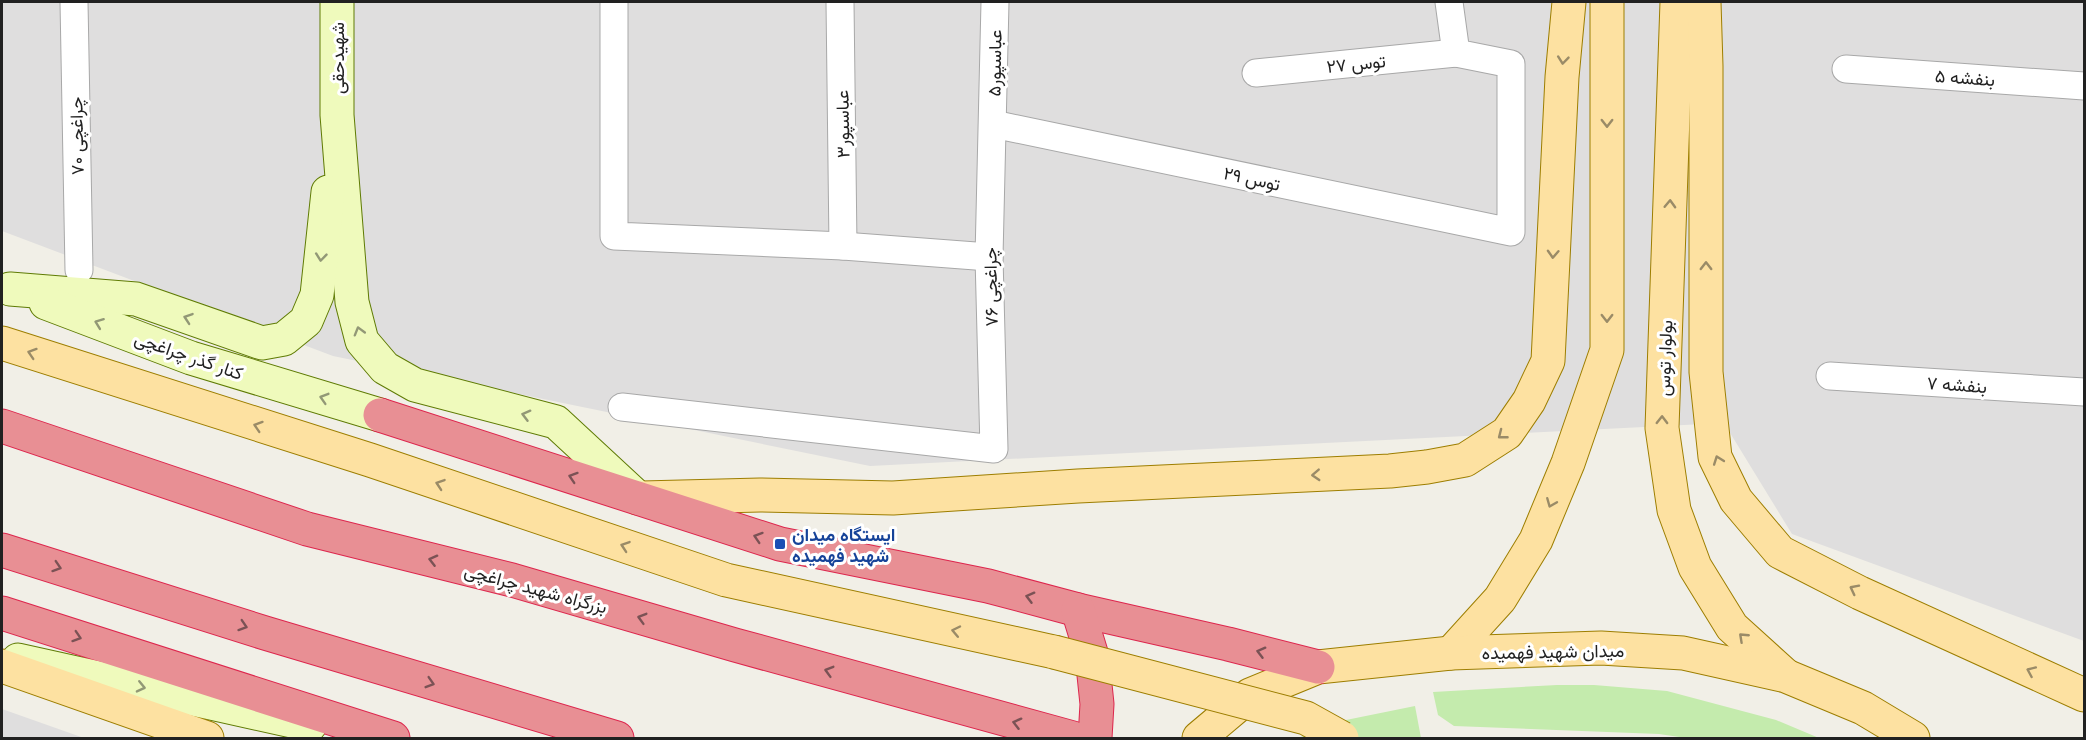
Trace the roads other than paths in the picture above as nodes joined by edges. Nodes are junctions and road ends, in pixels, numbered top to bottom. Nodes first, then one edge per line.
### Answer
1 (74, 2) edge
2 (337, 2) edge
3 (614, 2) edge
4 (840, 2) edge
5 (995, 2) edge
6 (1449, 2) edge
7 (1569, 2) edge
8 (1607, 2) edge
9 (1677, 2) edge
10 (1704, 2) edge
11 (1456, 53) junction
12 (1846, 69) dead end
13 (1256, 73) dead end
14 (2085, 86) edge
15 (337, 116) junction
16 (993, 124) junction
17 (1511, 232) joint
18 (843, 246) junction
19 (989, 257) junction
20 (79, 270) dead end
21 (6, 287) edge
22 (2, 343) edge
23 (1830, 376) dead end
24 (2085, 393) edge
25 (622, 407) dead end
26 (380, 415) joint
27 (2, 426) edge
28 (638, 498) junction
29 (2, 550) edge
30 (1078, 610) junction
31 (2, 613) edge
32 (1451, 653) junction
33 (2, 656) edge
34 (2, 666) edge
35 (1318, 667) junction
36 (1786, 676) junction
37 (2085, 695) edge
38 (1205, 732) edge
39 (207, 738) edge
40 (373, 738) edge
41 (393, 738) edge
42 (617, 738) edge
43 (1073, 738) edge
44 (1095, 738) edge
45 (1342, 738) edge
46 (1913, 738) edge

1 - 20 street, چراغچی ۷۰
2 - 15 street, شهیدحقی
3 - 18 street
4 - 18 street, عباسپور۳
5 - 16 street, عباسپور۵
6 - 11 street
7 -> 28 main road
8 -> 32 main road
36 -> 9 main road, بولوار توس
37 -> 10 main road
11 - 13 street, توس ۲۷
11 - 17 street, توس ۲۷
12 - 14 street, بنفشه ۵
15 -> 21 street
28 -> 15 street
16 - 17 street, توس ۲۹
16 - 19 street, چراغچی ۷۶
18 - 19 street
19 - 25 street, چراغچی ۷۶
26 -> 21 street, کنار گذر چراغچی
45 -> 22 main road, bridge
23 - 24 street, بنفشه ۷
28 -> 26 highway
43 -> 27 highway, بزرگراه شهید چراغچی
30 -> 28 highway
29 -> 42 highway
35 -> 30 highway
30 - 44 highway
31 -> 41 highway
32 - 35 main road, میدان شهید فهمیده
32 - 36 main road, میدان شهید فهمیده
33 -> 40 street
34 - 39 main road
35 - 38 main road, میدان شهید فهمیده
36 - 46 main road, میدان شهید فهمیده

